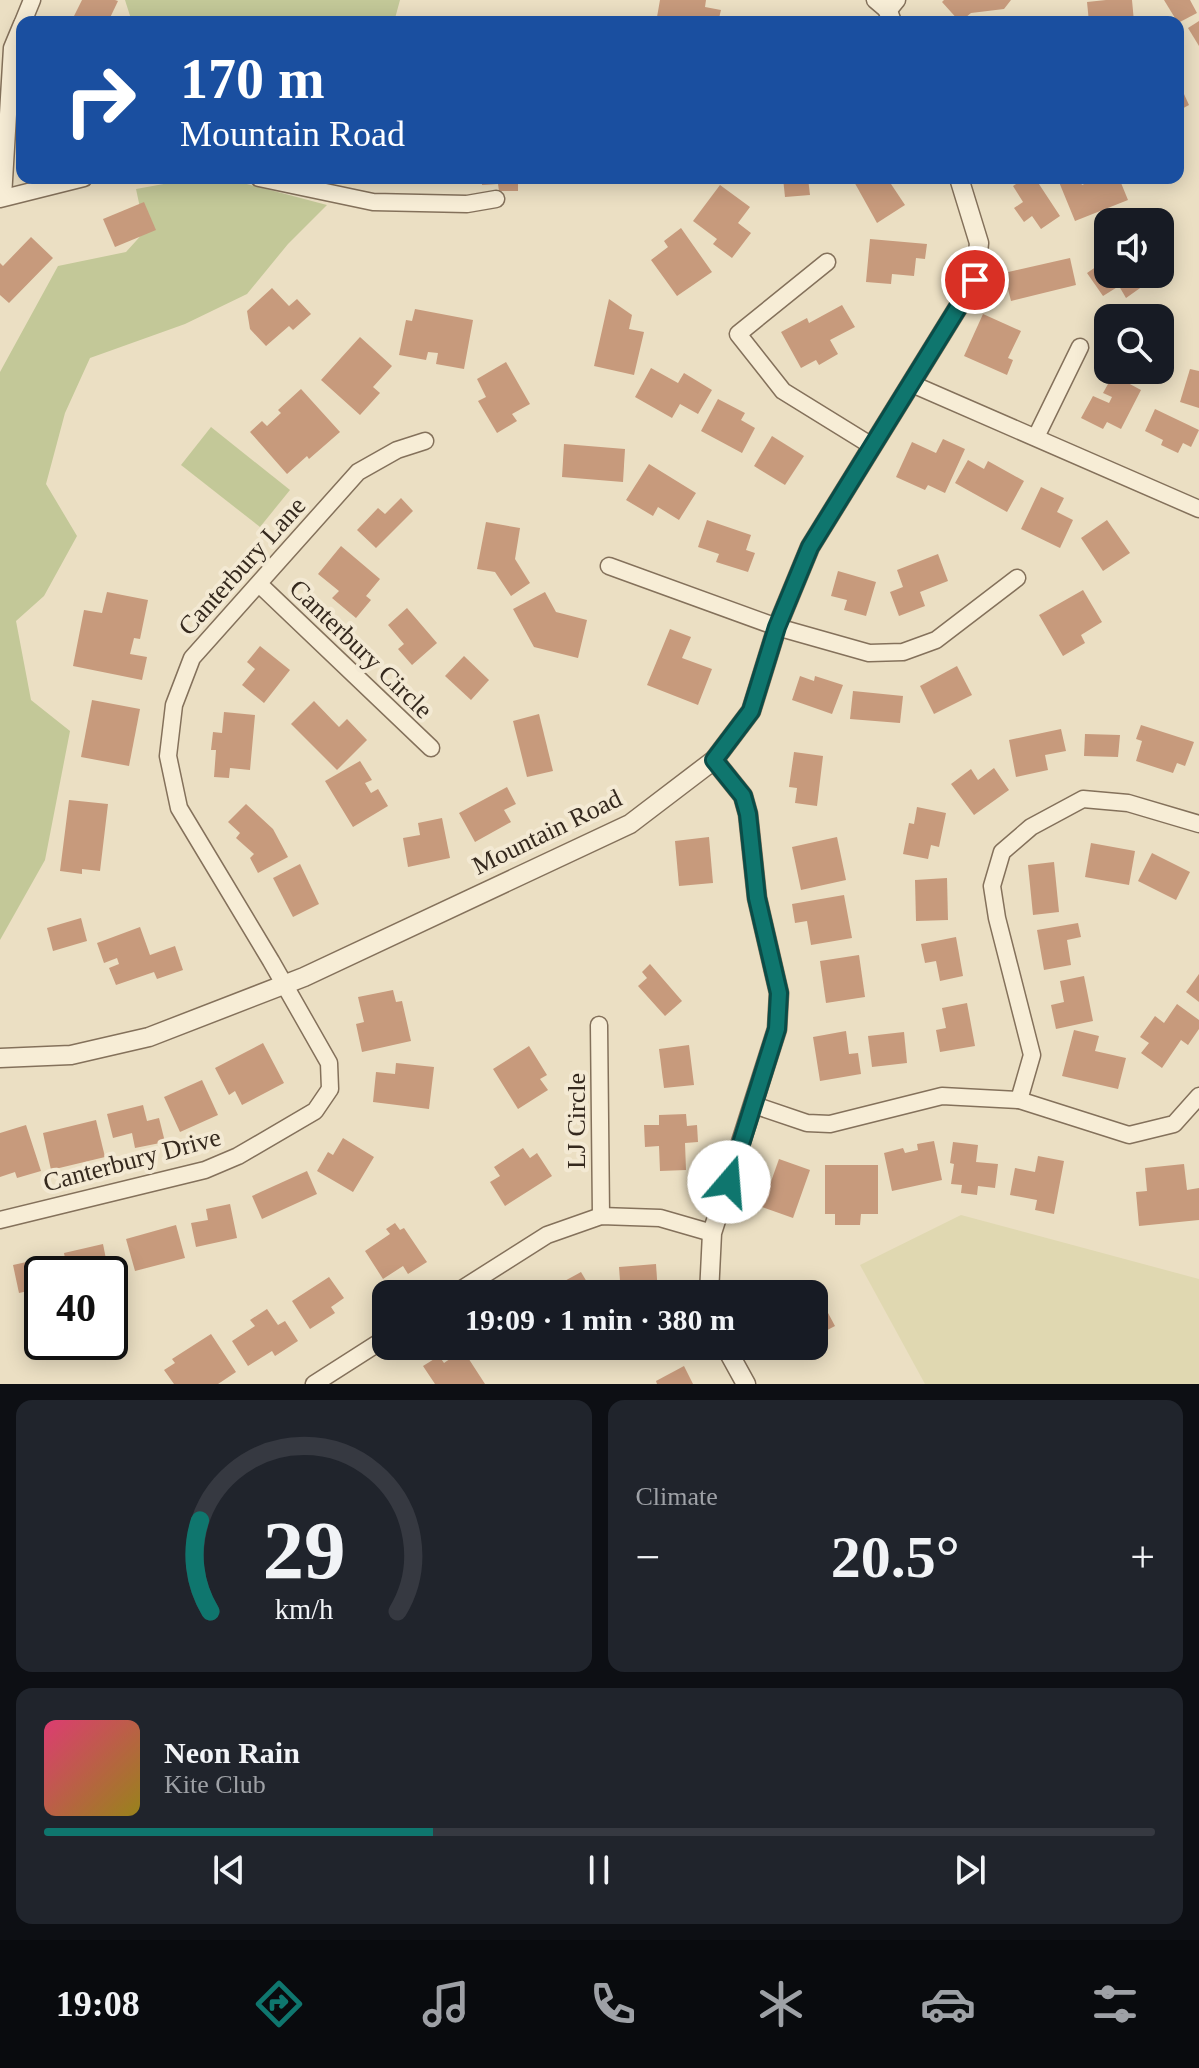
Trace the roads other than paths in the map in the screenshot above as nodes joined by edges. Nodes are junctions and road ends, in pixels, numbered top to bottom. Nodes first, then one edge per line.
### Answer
1 (16, 38) edge
2 (59, 184) edge
3 (288, 184) edge
4 (965, 184) edge
5 (1, 198) edge
6 (496, 199) dead end
7 (827, 262) dead end
8 (1080, 347) dead end
9 (912, 384) junction
10 (1036, 437) junction
11 (425, 441) dead end
12 (872, 446) junction
13 (1199, 509) edge
14 (609, 566) dead end
15 (1017, 578) dead end
16 (259, 584) junction
17 (777, 627) junction
18 (431, 748) dead end
19 (714, 760) junction
20 (1199, 824) edge
21 (284, 984) junction
22 (599, 1025) dead end
23 (0, 1058) edge
24 (1199, 1096) edge
25 (1019, 1100) junction
26 (754, 1105) junction
27 (601, 1216) junction
28 (0, 1220) edge
29 (712, 1233) junction
30 (476, 1280) edge
31 (710, 1280) edge
32 (372, 1347) edge
33 (733, 1360) edge
34 (314, 1384) edge
35 (746, 1384) edge

1 - 5 street
2 - 5 street
3 - 6 street
4 - 9 street, Mountain Road
7 - 12 street
8 - 10 street
9 - 10 street
9 - 12 street, Mountain Road
10 - 13 street
11 - 16 street, Canterbury Lane
12 - 17 street, Mountain Road
14 - 17 street
15 - 17 street
16 - 18 street, Canterbury Circle
16 - 21 street, Canterbury Lane
17 - 19 street, Mountain Road
19 - 21 street, Mountain Road
19 - 26 street
20 - 25 street
21 - 23 street, Mountain Road
21 - 28 street, Canterbury Drive
22 - 27 street, LJ Circle
24 - 25 street
25 - 26 street
26 - 29 street
27 - 29 street
27 - 30 street
29 - 31 street
32 - 34 street
33 - 35 street

